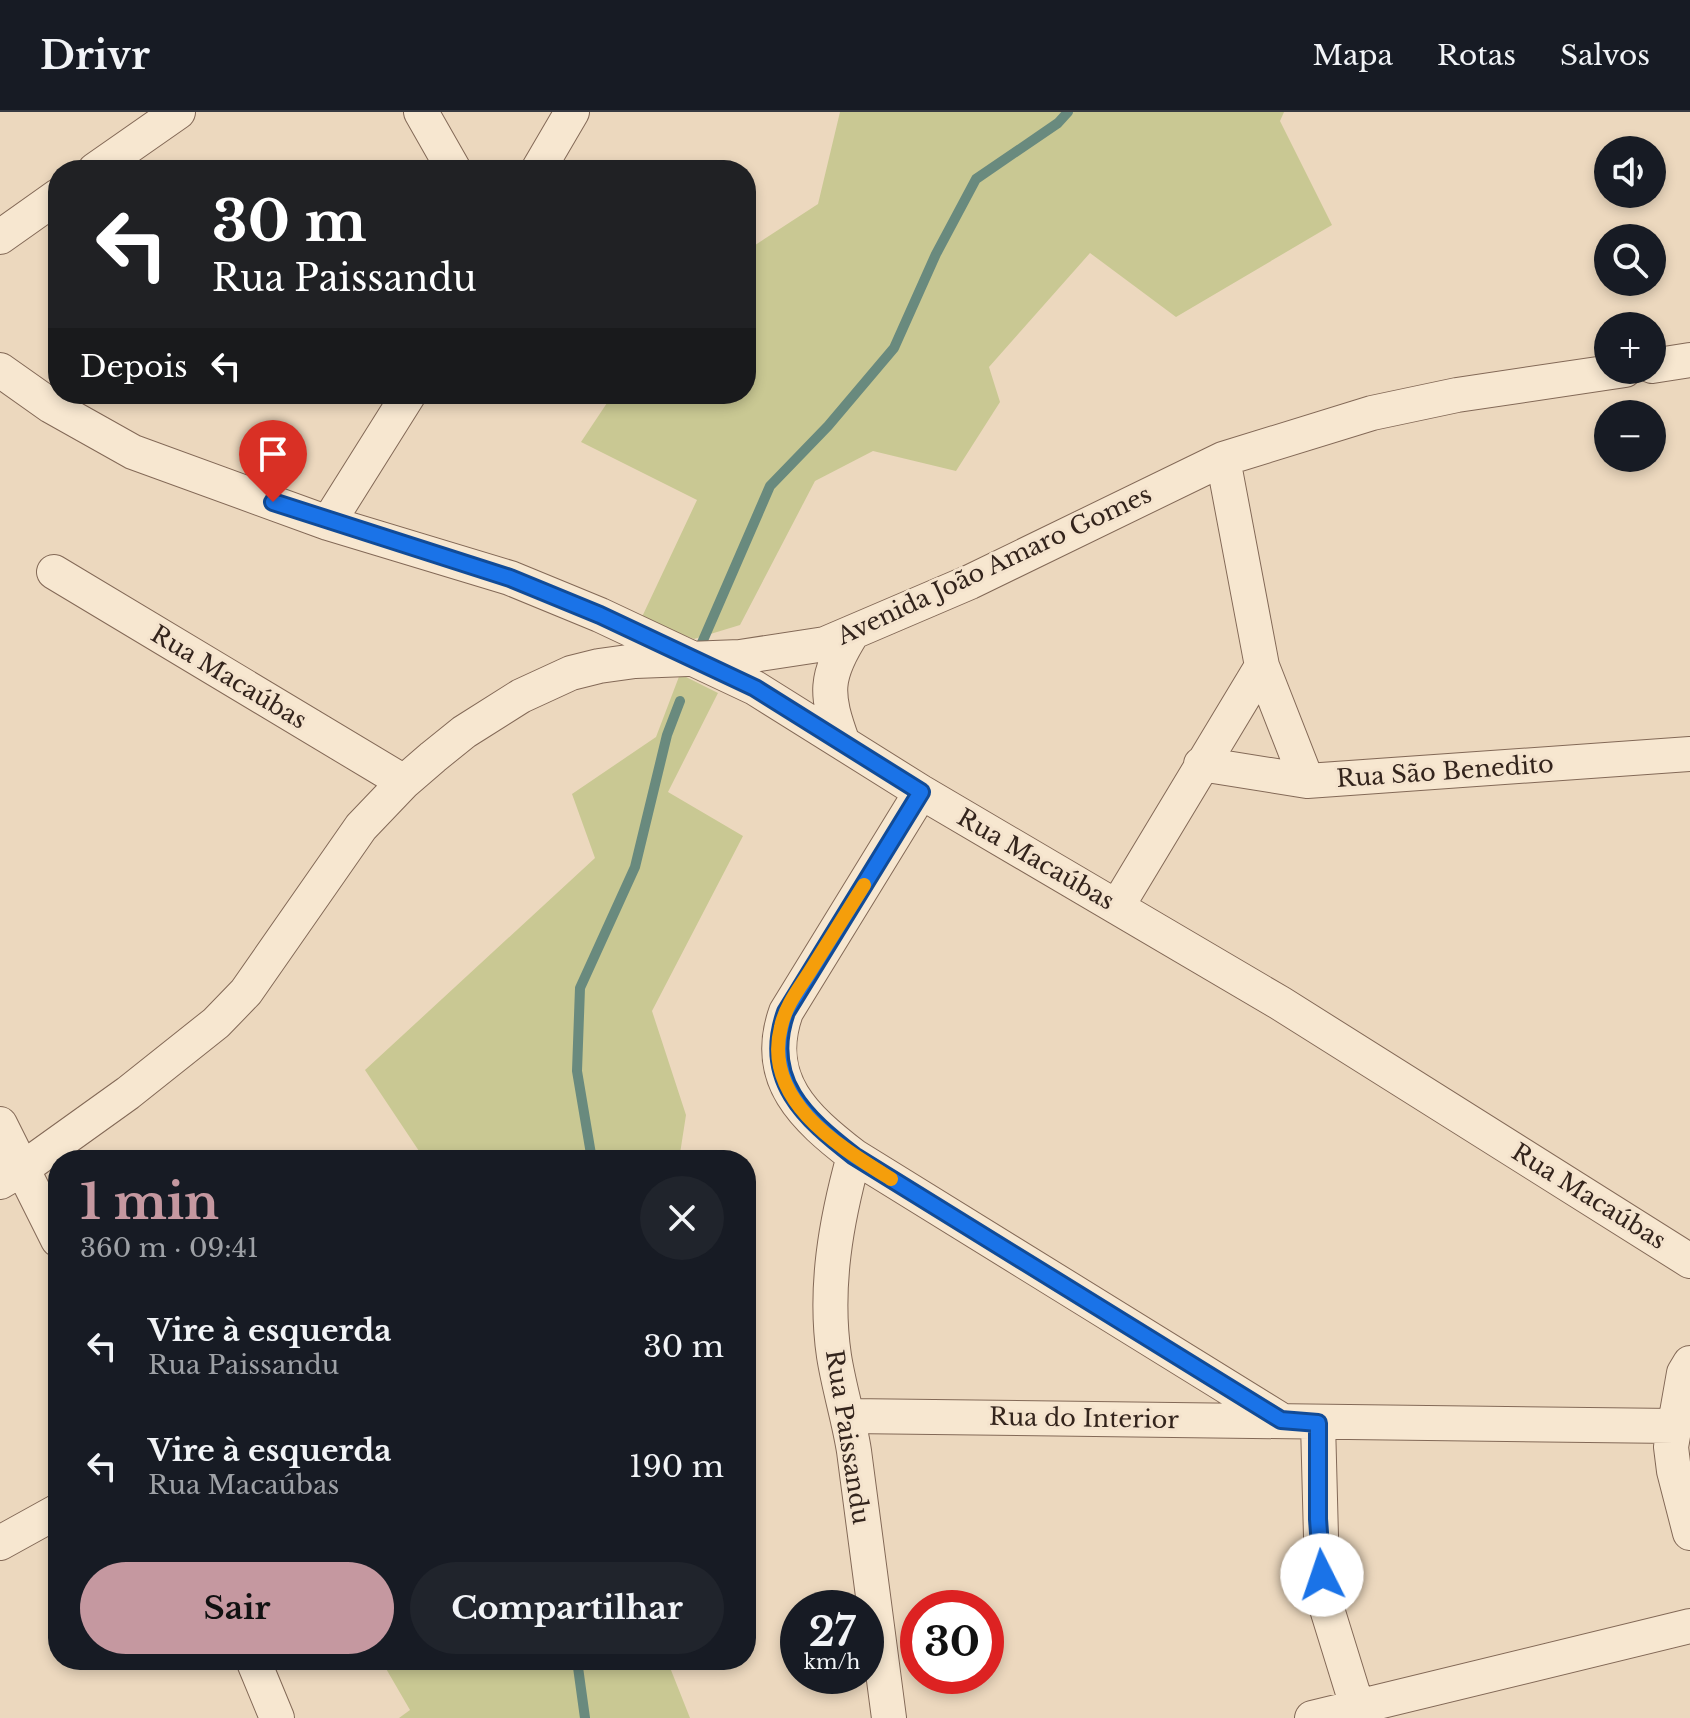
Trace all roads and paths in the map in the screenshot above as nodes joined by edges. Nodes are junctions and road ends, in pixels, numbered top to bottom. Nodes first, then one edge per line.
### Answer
1 (178, 112) edge
2 (421, 112) edge
3 (572, 112) edge
4 (109, 160) edge
5 (448, 160) edge
6 (544, 160) edge
7 (48, 203) edge
8 (0, 237) edge
9 (1690, 360) edge
10 (1666, 364) edge
11 (0, 370) edge
12 (1594, 375) edge
13 (48, 404) edge
14 (48, 404) edge
15 (403, 404) edge
16 (1223, 459) junction
17 (328, 523) junction
18 (54, 572) dead end
19 (853, 632) junction
20 (686, 658) junction
21 (1262, 666) junction
22 (843, 743) junction
23 (1690, 754) edge
24 (1201, 764) junction
25 (1307, 781) junction
26 (404, 782) junction
27 (921, 792) junction
28 (1118, 905) junction
29 (0, 1124) edge
30 (854, 1156) junction
31 (11, 1176) edge
32 (48, 1226) edge
33 (1690, 1261) edge
34 (1690, 1363) edge
35 (849, 1416) junction
36 (1281, 1420) junction
37 (1318, 1423) junction
38 (1674, 1426) junction
39 (48, 1517) edge
40 (1690, 1533) edge
41 (0, 1543) edge
42 (1690, 1626) edge
43 (257, 1670) edge
44 (1357, 1706) junction
45 (277, 1718) edge
46 (889, 1718) edge
47 (1312, 1718) edge

1 - 4 street
2 - 5 street
3 - 6 street
7 - 8 street
9 - 10 street
11 - 13 street, Rua Macaúbas
12 - 16 street, Avenida João Amaro Gomes
14 - 17 street, Rua Macaúbas
15 - 17 street
16 - 19 street, Avenida João Amaro Gomes
16 - 21 street
17 - 20 street, Rua Macaúbas
18 - 26 street, Rua Macaúbas
19 - 20 street, Avenida João Amaro Gomes
19 - 22 street
20 - 22 street, Rua Macaúbas
20 - 26 street, Avenida João Amaro Gomes
21 - 24 street
21 - 25 street
22 - 27 street, Rua Macaúbas
23 - 25 street, Rua São Benedito
24 - 25 street, Rua São Benedito
24 - 28 street
26 - 31 street, Avenida João Amaro Gomes
27 - 28 street, Rua Macaúbas
27 - 30 street
28 - 33 street, Rua Macaúbas
29 - 31 street
30 - 35 street, Rua Paissandu
30 - 36 street
31 - 32 street
34 - 38 street
35 - 36 street, Rua do Interior
35 - 46 street, Rua Paissandu
36 - 37 street, Rua do Interior
37 - 38 street, Rua do Interior
37 - 44 street
38 - 40 street
39 - 41 street
42 - 44 street
43 - 45 street
44 - 47 street

